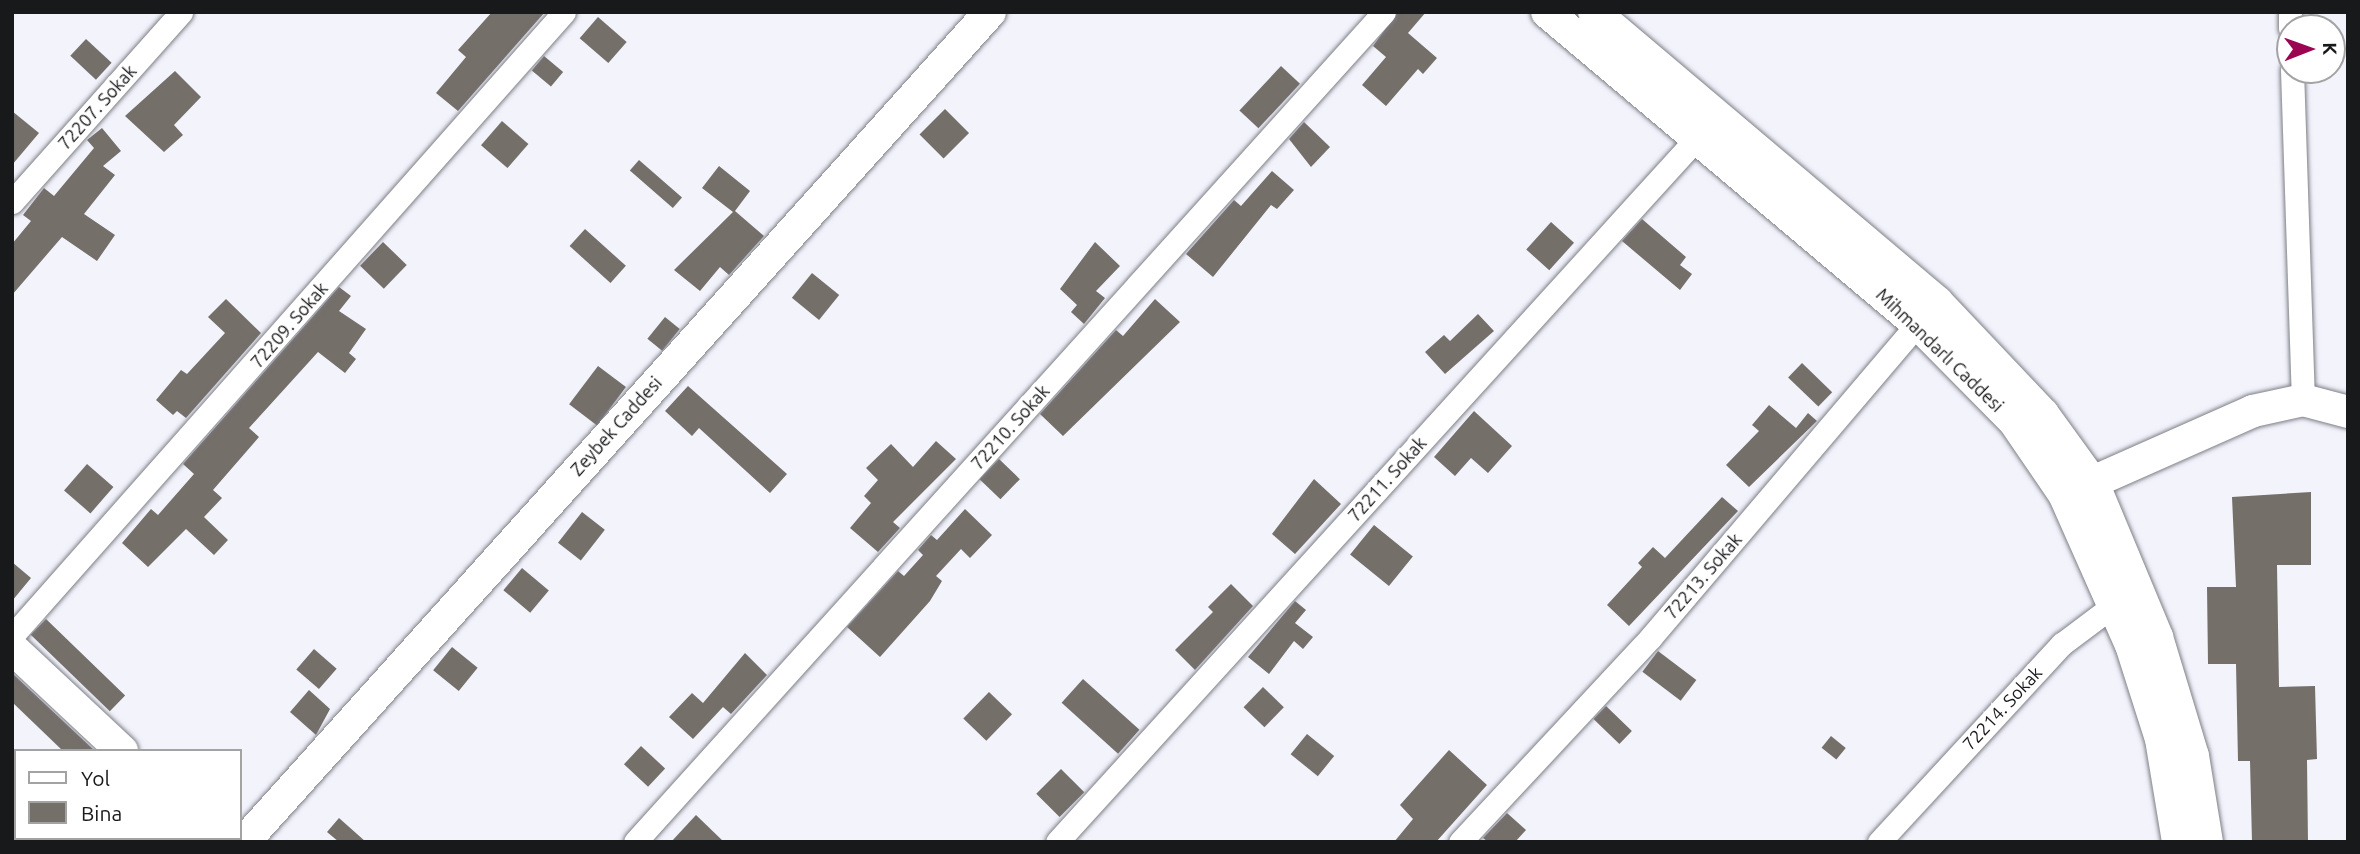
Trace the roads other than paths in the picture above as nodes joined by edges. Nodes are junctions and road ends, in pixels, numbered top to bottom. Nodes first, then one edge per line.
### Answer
1 (181, 12) edge
2 (564, 12) edge
3 (990, 12) edge
4 (1384, 12) edge
5 (1547, 12) edge
6 (1594, 12) edge
7 (2292, 84) edge
8 (1707, 127) junction
9 (12, 202) edge
10 (1928, 313) junction
11 (2303, 400) junction
12 (2348, 412) edge
13 (2093, 482) junction
14 (2064, 494) junction
15 (2125, 597) junction
16 (12, 636) edge
17 (12, 648) edge
18 (120, 749) edge
19 (244, 842) edge
20 (635, 842) edge
21 (1057, 842) edge
22 (1460, 842) edge
23 (1879, 842) edge
24 (2178, 842) edge
25 (2207, 842) edge

1 - 9 street, 72207. Sokak
2 - 16 street, 72209. Sokak
3 - 19 street, Zeybek Caddesi
4 - 20 street, 72210. Sokak
5 - 8 street, Mihmandarlı Caddesi
6 - 8 street, Mihmandarlı Caddesi
7 - 11 street
8 - 10 street, Mihmandarlı Caddesi
8 - 21 street, 72211. Sokak
10 - 13 street, Mihmandarlı Caddesi
10 - 14 street, Mihmandarlı Caddesi
10 - 22 street, 72213. Sokak
11 - 12 street
11 - 13 street
13 - 14 street
13 - 15 street, Mihmandarlı Caddesi
14 - 15 street, Mihmandarlı Caddesi
15 - 23 street, 72214. Sokak
15 - 24 street, Mihmandarlı Caddesi
15 - 25 street, Mihmandarlı Caddesi
17 - 18 street

